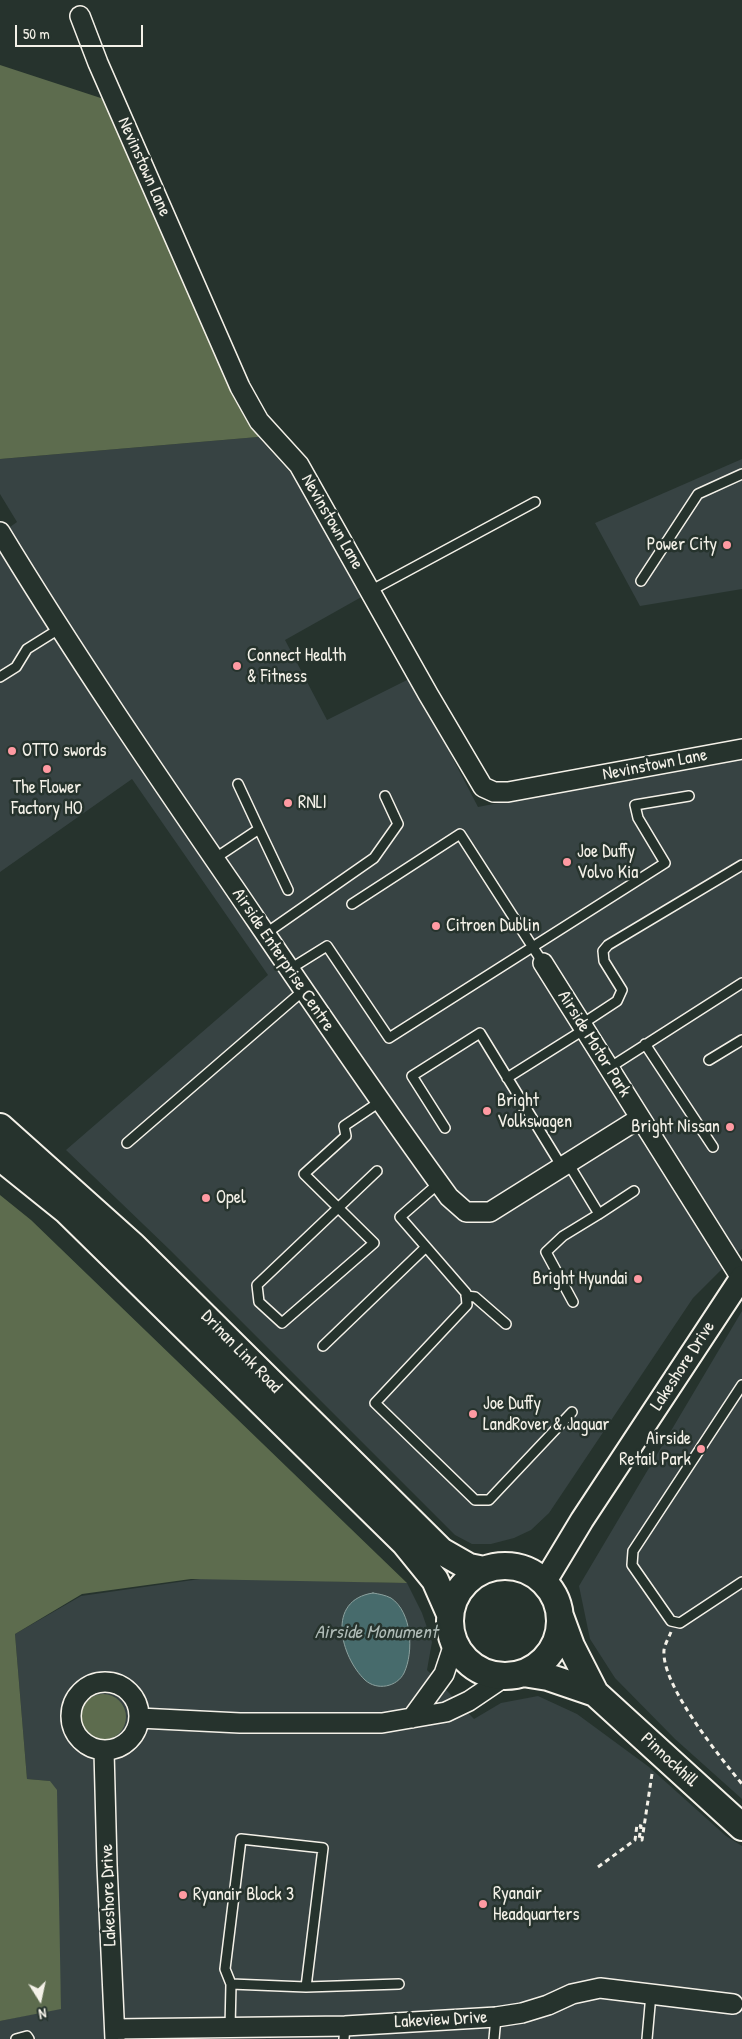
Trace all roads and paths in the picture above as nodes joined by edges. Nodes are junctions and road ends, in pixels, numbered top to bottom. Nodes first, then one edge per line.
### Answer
1 (80, 16) dead end
2 (742, 474) edge
3 (535, 502) dead end
4 (0, 532) edge
5 (641, 581) dead end
6 (370, 591) junction
7 (59, 629) junction
8 (0, 678) edge
9 (742, 748) edge
10 (238, 784) dead end
11 (384, 796) dead end
12 (689, 796) dead end
13 (259, 828) junction
14 (214, 859) junction
15 (742, 866) edge
16 (288, 890) dead end
17 (352, 904) dead end
18 (265, 934) junction
19 (538, 955) junction
20 (290, 969) junction
21 (742, 983) edge
22 (304, 990) junction
23 (583, 1027) junction
24 (742, 1040) edge
25 (645, 1044) junction
26 (710, 1060) dead end
27 (609, 1068) junction
28 (507, 1078) junction
29 (381, 1102) junction
30 (640, 1118) junction
31 (0, 1127) edge
32 (445, 1128) dead end
33 (127, 1143) dead end
34 (713, 1147) dead end
35 (0, 1157) edge
36 (565, 1165) junction
37 (377, 1171) dead end
38 (439, 1183) junction
39 (634, 1190) dead end
40 (338, 1208) junction
41 (599, 1214) junction
42 (426, 1247) junction
43 (741, 1277) edge
44 (466, 1296) junction
45 (573, 1302) dead end
46 (506, 1324) dead end
47 (323, 1346) dead end
48 (742, 1386) edge
49 (572, 1412) dead end
50 (484, 1570) junction
51 (742, 1582) edge
52 (544, 1583) junction
53 (450, 1614) junction
54 (560, 1616) junction
55 (675, 1622) junction
56 (454, 1644) junction
57 (515, 1675) junction
58 (595, 1693) junction
59 (139, 1718) junction
60 (412, 1718) junction
61 (104, 1751) junction
62 (653, 1769) dead end
63 (742, 1784) edge
64 (742, 1827) edge
65 (598, 1867) dead end
66 (231, 1984) junction
67 (399, 1984) dead end
68 (306, 1987) junction
69 (652, 1994) junction
70 (732, 2004) dead end
71 (496, 2017) junction
72 (230, 2028) junction
73 (344, 2032) edge
74 (115, 2034) edge
75 (16, 2039) edge
76 (29, 2039) edge
77 (494, 2039) edge
78 (646, 2039) edge

1 - 6 street, Nevinstown Lane
2 - 5 lane
3 - 6 lane
4 - 7 street, Airside Enterprise Centre
6 - 9 street, Nevinstown Lane
7 - 8 lane
7 - 14 street, Airside Enterprise Centre
10 - 13 lane
11 - 18 lane
12 - 19 lane
13 - 14 lane
13 - 16 lane
14 - 18 street, Airside Enterprise Centre
15 - 23 lane
17 - 19 lane
18 - 20 street, Airside Enterprise Centre
19 - 20 lane
19 - 23 street, Airside Motor Park
20 - 22 street, Airside Enterprise Centre
21 - 25 lane
22 - 29 street, Airside Enterprise Centre
22 - 33 lane
23 - 27 street, Airside Motor Park
23 - 28 lane
24 - 26 lane
25 - 27 lane
25 - 34 lane
27 - 30 street, Airside Motor Park
28 - 32 lane
28 - 36 lane
29 - 38 street, Airside Enterprise Centre
29 - 40 lane
30 - 36 street, Airside Enterprise Centre
30 - 43 street, Airside Motor Park
31 - 50 main road, Drinan Link Road
35 - 53 main road, Drinan Link Road
36 - 38 street, Airside Enterprise Centre
36 - 41 lane
37 - 40 lane
38 - 42 lane
39 - 41 lane
40 - 40 lane
41 - 45 lane
42 - 44 lane
42 - 47 lane
43 - 52 street, Lakeshore Drive
44 - 46 lane
44 - 49 lane
48 - 55 lane
50 - 52 main road
50 - 53 main road
51 - 55 lane
52 - 54 main road
53 - 56 main road
54 - 57 main road
54 - 58 main road, Pinnockhill
55 - 63 path
56 - 57 main road
56 - 60 street
57 - 58 main road, Pinnockhill
57 - 60 street
58 - 64 main road, Pinnockhill
59 - 60 street
59 - 61 street
59 - 61 street
61 - 74 street, Lakeshore Drive
62 - 65 path
66 - 68 lane
66 - 68 lane
66 - 72 lane
67 - 68 lane
69 - 70 street, Lakeview Drive
69 - 71 street, Lakeview Drive
69 - 78 lane
71 - 73 street, Lakeview Drive
71 - 77 lane
72 - 73 street, Lakeview Drive
72 - 74 street, Lakeview Drive
75 - 76 lane

